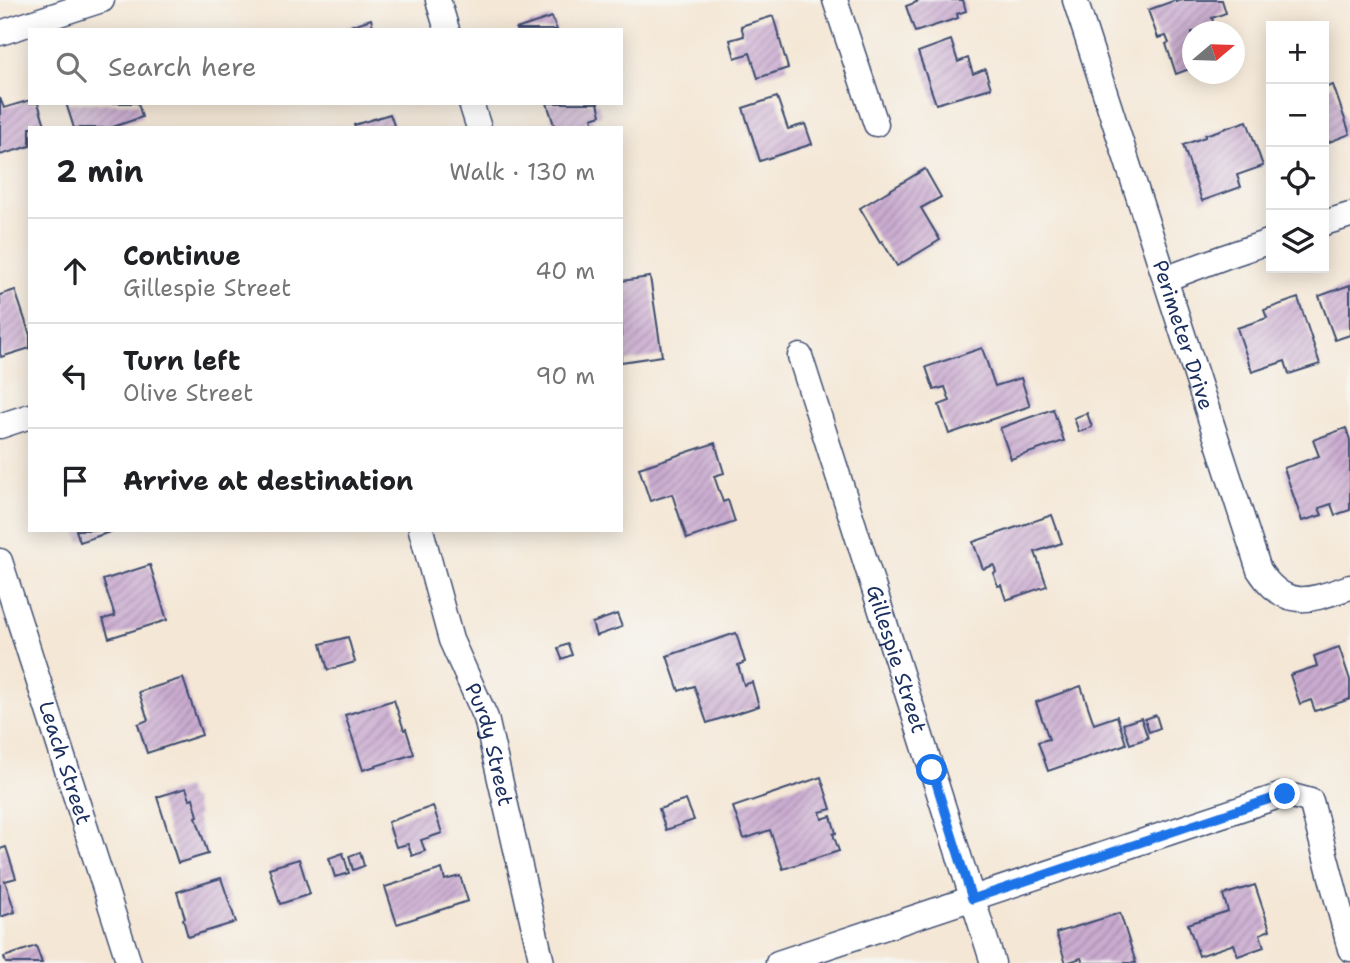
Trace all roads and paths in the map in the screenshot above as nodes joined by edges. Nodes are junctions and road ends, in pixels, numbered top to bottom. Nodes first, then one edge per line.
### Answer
1 (102, 0) edge
2 (438, 0) edge
3 (835, 0) edge
4 (1075, 0) edge
5 (446, 28) edge
6 (0, 33) edge
7 (472, 105) edge
8 (876, 124) dead end
9 (479, 126) edge
10 (1350, 215) edge
11 (1329, 221) edge
12 (1266, 243) edge
13 (1166, 279) junction
14 (800, 356) dead end
15 (28, 417) edge
16 (0, 426) edge
17 (422, 532) edge
18 (0, 561) edge
19 (1350, 587) edge
20 (972, 899) junction
21 (1350, 949) edge
22 (129, 963) edge
23 (542, 963) edge
24 (778, 963) edge
25 (993, 963) edge

1 - 6 street
2 - 5 street
3 - 8 street
4 - 13 street, Perimeter Drive
7 - 9 street
10 - 11 street
12 - 13 street
13 - 19 street, Perimeter Drive
14 - 20 street, Gillespie Street
15 - 16 street
17 - 23 street, Purdy Street
18 - 22 street, Leach Street
20 - 21 street
20 - 24 street
20 - 25 street, Gillespie Street

